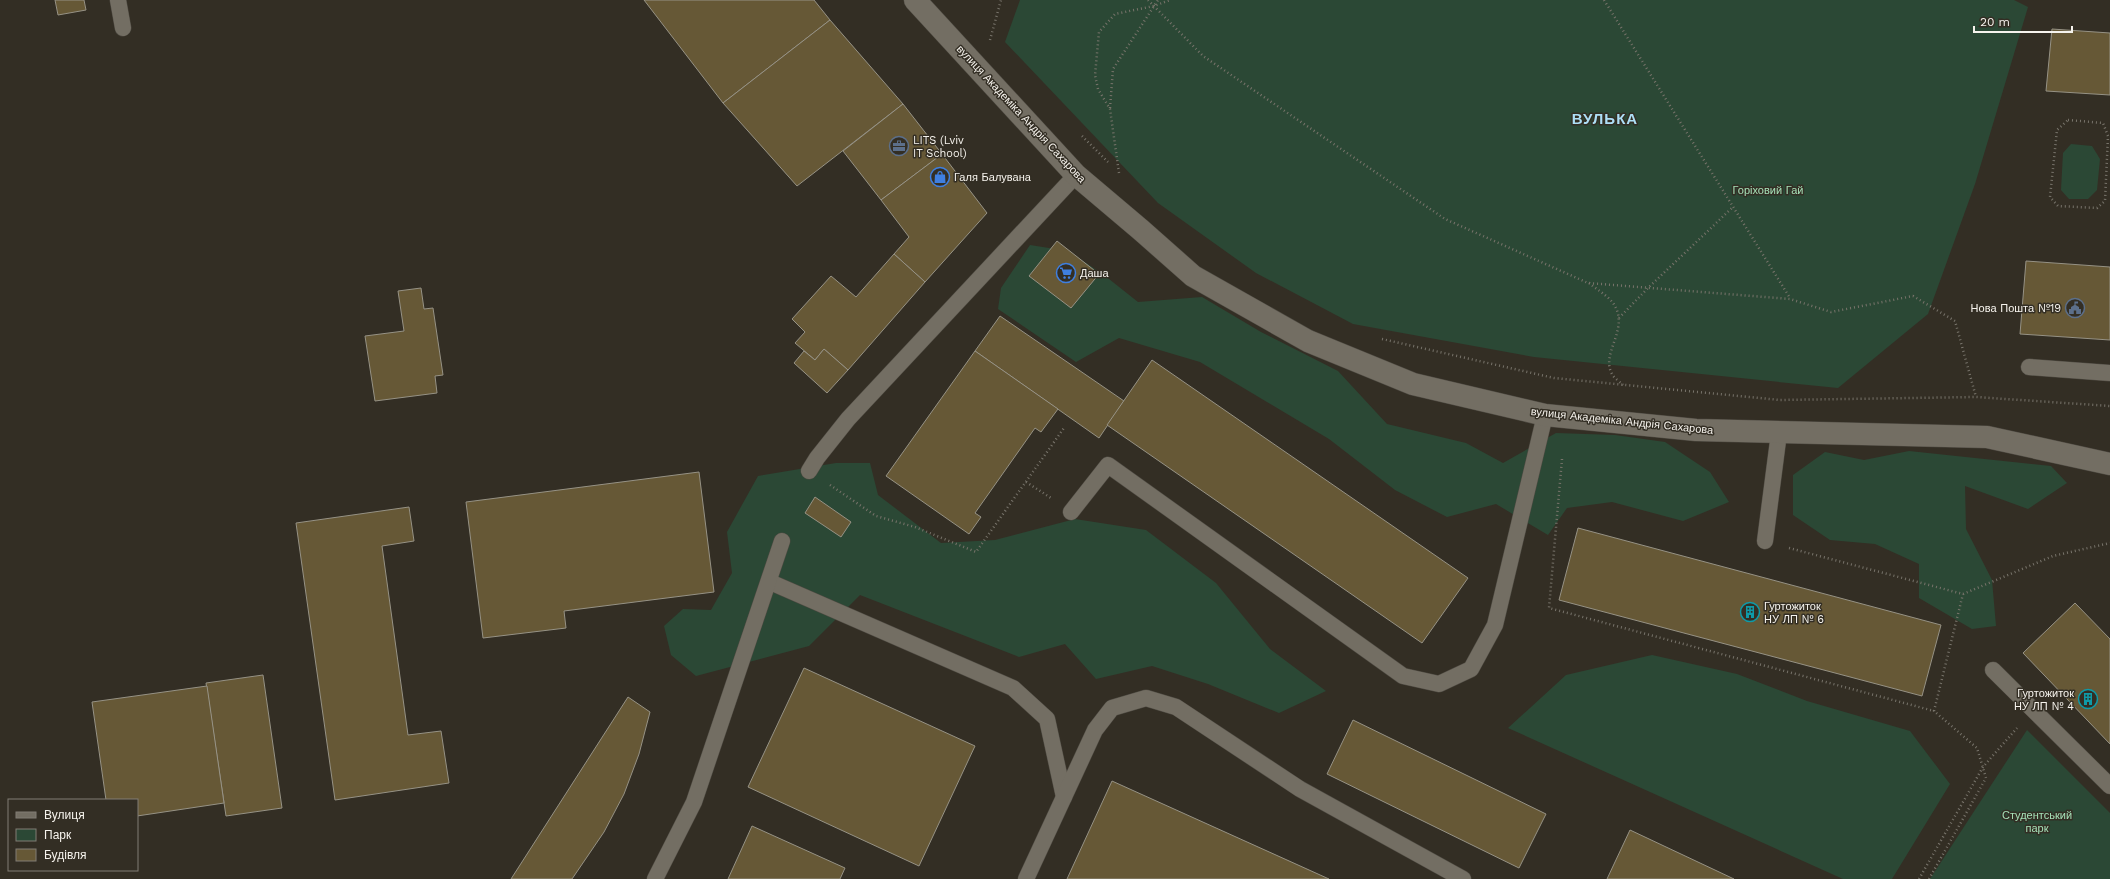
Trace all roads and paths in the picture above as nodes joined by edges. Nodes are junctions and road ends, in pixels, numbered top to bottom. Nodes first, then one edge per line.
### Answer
1 (118, 0) edge
2 (915, 0) edge
3 (1001, 0) edge
4 (1148, 0) edge
5 (1158, 0) edge
6 (1170, 0) edge
7 (1604, 0) edge
8 (1154, 6) junction
9 (123, 28) dead end
10 (985, 38) dead end
11 (1110, 109) junction
12 (1079, 134) dead end
13 (2109, 151) edge
14 (1119, 173) junction
15 (1076, 175) junction
16 (1124, 178) dead end
17 (1733, 207) junction
18 (1588, 283) junction
19 (1648, 288) junction
20 (1790, 298) junction
21 (1619, 318) junction
22 (1379, 338) dead end
23 (2029, 367) dead end
24 (2110, 373) edge
25 (1623, 385) junction
26 (1976, 397) junction
27 (2110, 406) edge
28 (1545, 415) junction
29 (1064, 428) dead end
30 (1779, 433) junction
31 (1563, 452) dead end
32 (2110, 464) edge
33 (809, 471) joint
34 (1071, 512) dead end
35 (782, 541) dead end
36 (1765, 542) joint
37 (2110, 543) edge
38 (770, 582) junction
39 (1963, 594) junction
40 (1993, 670) dead end
41 (1934, 711) junction
42 (2008, 738) dead end
43 (1983, 767) junction
44 (2110, 786) edge
45 (1064, 797) junction
46 (655, 879) edge
47 (1026, 879) edge
48 (1463, 879) edge
49 (1919, 879) edge
50 (1929, 879) edge

1 - 9 lane
2 - 15 street, вулиця Академіка Андрія Сахарова
3 - 10 path
4 - 8 path
5 - 8 path
6 - 8 path
7 - 17 path
8 - 11 path
8 - 11 path
8 - 18 path
11 - 14 path
12 - 14 path
13 - 13 path
14 - 16 path
15 - 28 street, вулиця Академіка Андрія Сахарова
15 - 33 lane
17 - 19 path
17 - 20 path
18 - 19 path
18 - 21 path
19 - 20 path
19 - 21 path
20 - 26 path
21 - 25 path
22 - 25 path
23 - 24 lane
25 - 26 path
26 - 27 path
28 - 30 street, вулиця Академіка Андрія Сахарова
28 - 34 lane
29 - 33 path
30 - 32 street, вулиця Академіка Андрія Сахарова
30 - 36 lane
31 - 41 path
35 - 38 lane
36 - 39 path
37 - 39 path
38 - 45 lane
38 - 46 lane
39 - 41 path
40 - 44 lane
41 - 43 path
42 - 43 path
43 - 49 path
43 - 50 path
45 - 47 lane
45 - 48 lane

